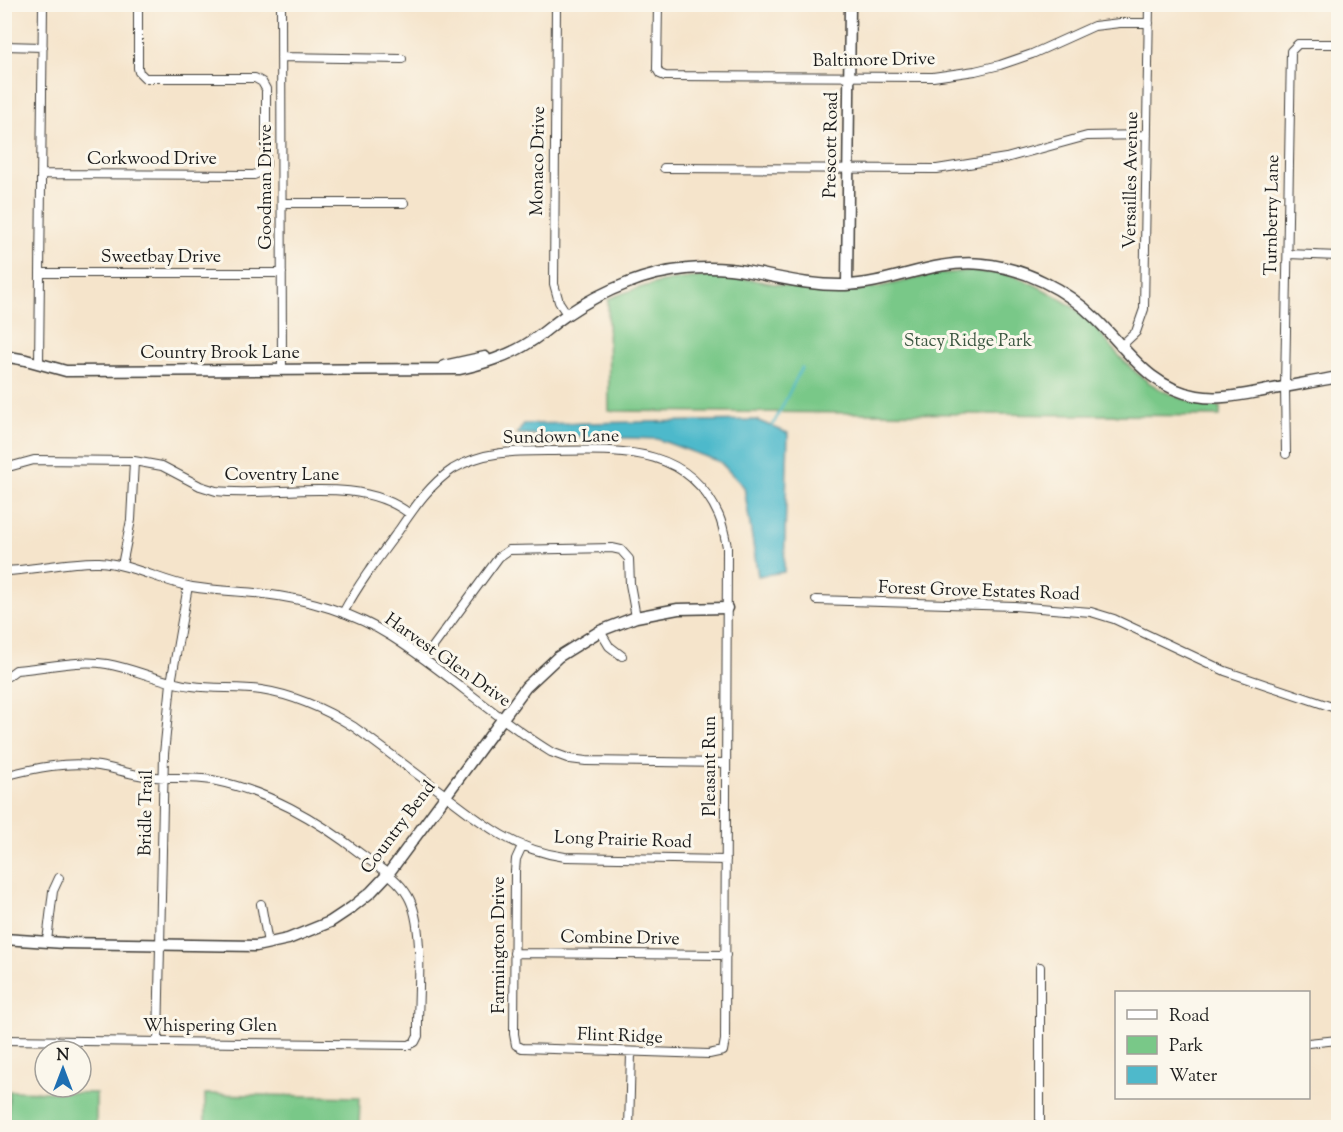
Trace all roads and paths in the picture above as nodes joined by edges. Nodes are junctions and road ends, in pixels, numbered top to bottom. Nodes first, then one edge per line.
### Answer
1 (43, 4) edge
2 (138, 4) edge
3 (281, 4) edge
4 (556, 4) edge
5 (658, 4) edge
6 (850, 4) edge
7 (1149, 4) edge
8 (1149, 23) junction
9 (1338, 44) edge
10 (4, 46) edge
11 (42, 47) junction
12 (281, 57) junction
13 (402, 59) dead end
14 (849, 77) junction
15 (1148, 135) junction
16 (664, 168) dead end
17 (848, 170) junction
18 (41, 174) junction
19 (282, 203) junction
20 (404, 203) dead end
21 (1288, 254) junction
22 (1338, 256) edge
23 (40, 273) junction
24 (282, 273) junction
25 (847, 285) junction
26 (567, 314) junction
27 (1120, 347) junction
28 (4, 356) edge
29 (39, 364) junction
30 (282, 370) junction
31 (1338, 377) edge
32 (1285, 387) junction
33 (1286, 454) dead end
34 (134, 461) junction
35 (12, 466) dead end
36 (411, 514) junction
37 (720, 517) joint
38 (122, 565) junction
39 (4, 571) edge
40 (188, 586) junction
41 (816, 600) dead end
42 (727, 608) junction
43 (343, 613) junction
44 (636, 617) junction
45 (600, 631) junction
46 (622, 656) dead end
47 (424, 659) junction
48 (8, 676) dead end
49 (171, 683) junction
50 (1338, 709) edge
51 (502, 717) junction
52 (726, 763) junction
53 (4, 776) edge
54 (162, 777) junction
55 (445, 795) junction
56 (522, 846) junction
57 (726, 860) junction
58 (388, 874) junction
59 (58, 878) dead end
60 (261, 903) dead end
61 (4, 939) edge
62 (47, 941) junction
63 (268, 944) junction
64 (160, 945) junction
65 (514, 953) junction
66 (726, 955) junction
67 (1040, 967) dead end
68 (4, 1040) edge
69 (1338, 1040) edge
70 (158, 1042) junction
71 (1310, 1043) edge
72 (516, 1045) joint
73 (723, 1051) joint
74 (631, 1053) junction
75 (629, 1128) edge
76 (1040, 1128) edge

1 - 11 street
2 - 18 street, Corkwood Drive
3 - 12 street, Goodman Drive
4 - 26 street, Monaco Drive
5 - 14 street, Baltimore Drive
6 - 14 street, Prescott Road
7 - 8 street, Versailles Avenue
8 - 14 street, Baltimore Drive
8 - 15 street, Versailles Avenue
9 - 21 street, Turnberry Lane
10 - 11 street
11 - 18 street
12 - 13 street
12 - 19 street, Goodman Drive
14 - 17 street, Prescott Road
15 - 17 street
15 - 27 street, Versailles Avenue
16 - 17 street
17 - 25 street, Prescott Road
18 - 23 street
19 - 20 street
19 - 24 street, Goodman Drive
21 - 22 street
21 - 32 street, Turnberry Lane
23 - 24 street, Sweetbay Drive
23 - 29 street
24 - 30 street, Goodman Drive
25 - 26 street, Country Brook Lane
25 - 27 street, Country Brook Lane
26 - 30 street, Country Brook Lane
27 - 32 street, Country Brook Lane
28 - 29 street, Country Brook Lane
29 - 30 street, Country Brook Lane
31 - 32 street, Country Brook Lane
32 - 33 street, Turnberry Lane
34 - 35 street, Coventry Lane
34 - 36 street, Coventry Lane
34 - 38 street
36 - 37 street, Sundown Lane
36 - 43 street, Sundown Lane
37 - 42 street, Pleasant Run
38 - 39 street, Harvest Glen Drive
38 - 40 street, Harvest Glen Drive
40 - 43 street, Harvest Glen Drive
40 - 49 street, Bridle Trail
41 - 50 street, Forest Grove Estates Road
42 - 44 street, Country Bend
42 - 52 street, Pleasant Run
43 - 47 street, Harvest Glen Drive
44 - 45 street, Country Bend
44 - 47 street
45 - 46 street
45 - 51 street, Country Bend
47 - 51 street, Harvest Glen Drive
48 - 49 street, Long Prairie Road
49 - 54 street, Bridle Trail
49 - 55 street, Long Prairie Road
51 - 52 street, Harvest Glen Drive
51 - 55 street, Country Bend
52 - 57 street, Pleasant Run
53 - 54 street
54 - 58 street
54 - 64 street, Bridle Trail
55 - 56 street, Long Prairie Road
55 - 58 street, Country Bend
56 - 57 street, Long Prairie Road
56 - 65 street, Farmington Drive
57 - 66 street, Pleasant Run
58 - 63 street, Country Bend
58 - 70 street, Whispering Glen
59 - 62 street
60 - 63 street
61 - 62 street, Country Bend
62 - 64 street, Country Bend
63 - 64 street, Country Bend
64 - 70 street, Bridle Trail
65 - 66 street, Combine Drive
65 - 72 street, Farmington Drive
66 - 73 street, Pleasant Run
67 - 76 street
68 - 70 street, Whispering Glen
69 - 71 street
72 - 74 street, Flint Ridge
73 - 74 street, Flint Ridge
74 - 75 street

